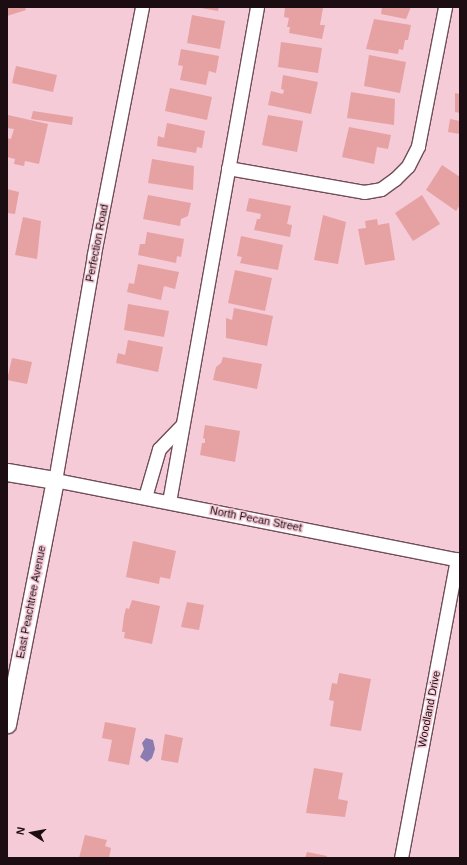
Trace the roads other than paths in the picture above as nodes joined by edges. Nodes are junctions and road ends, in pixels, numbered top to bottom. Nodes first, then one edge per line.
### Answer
1 (142, 7) edge
2 (257, 7) edge
3 (445, 7) edge
4 (228, 168) junction
5 (182, 425) junction
6 (7, 472) edge
7 (55, 480) junction
8 (145, 497) junction
9 (169, 502) junction
10 (458, 559) edge
11 (7, 724) edge
12 (401, 858) edge

1 - 7 street, Perfection Road
2 - 4 street
3 - 4 street
4 - 5 street
5 - 8 street
5 - 9 street
6 - 7 street
7 - 8 street, North Pecan Street
7 - 11 street, East Peachtree Avenue
8 - 9 street, North Pecan Street
9 - 10 street, North Pecan Street
10 - 12 street, Woodland Drive

